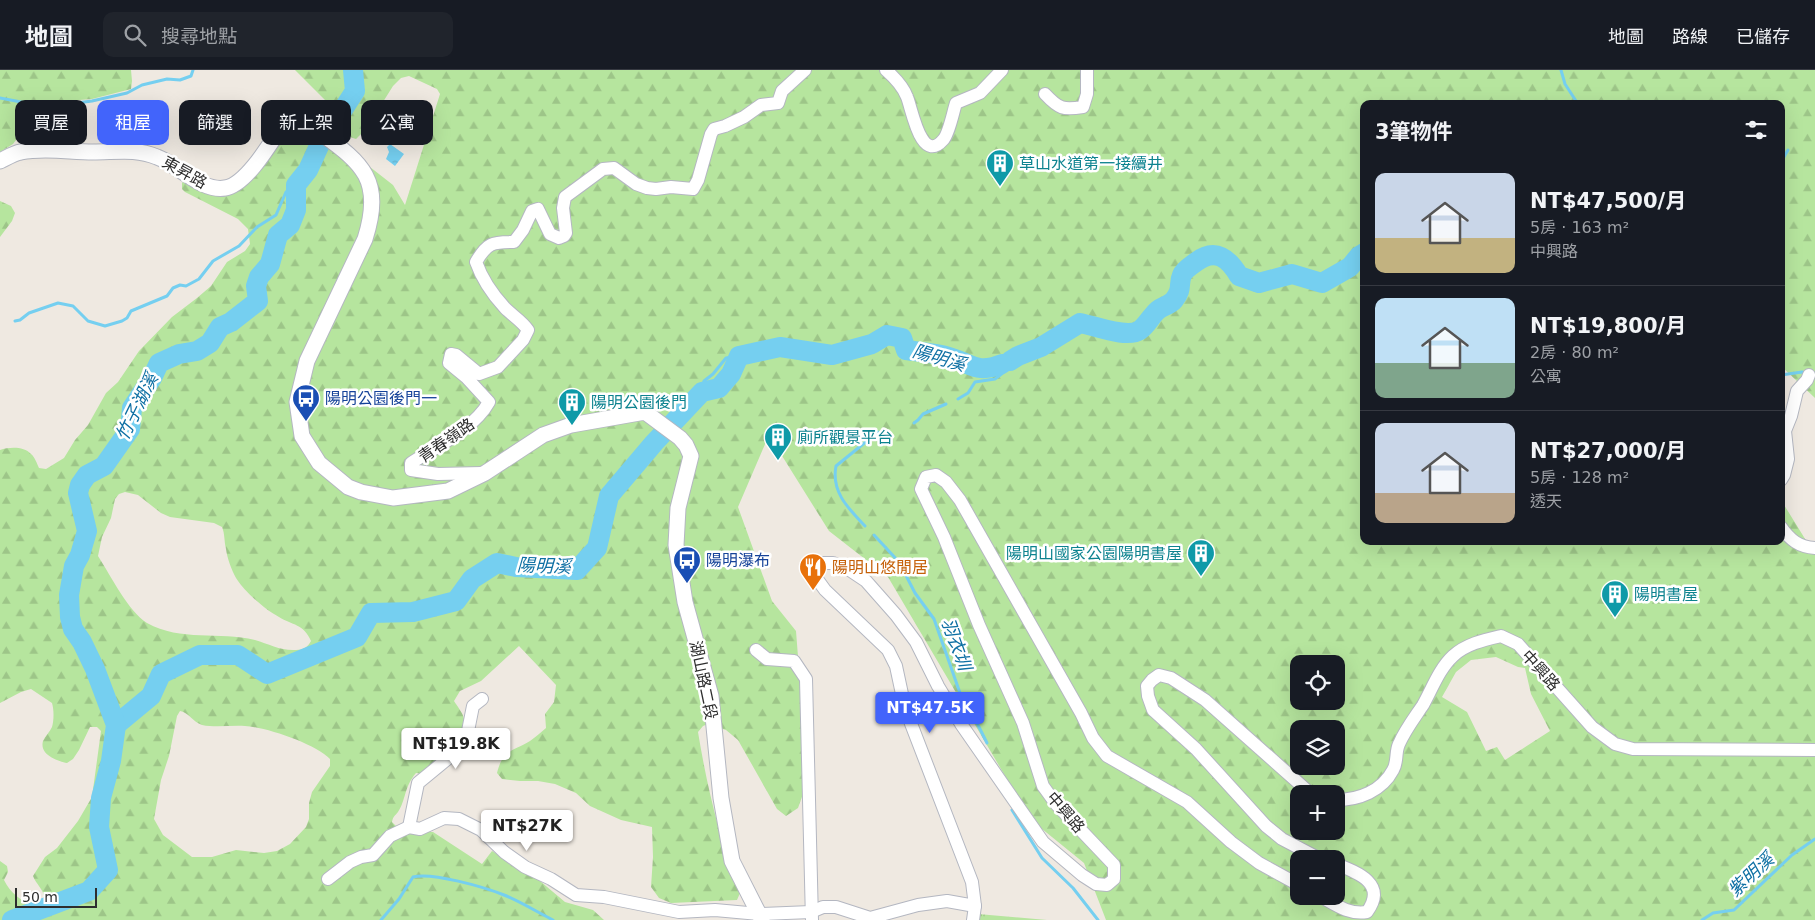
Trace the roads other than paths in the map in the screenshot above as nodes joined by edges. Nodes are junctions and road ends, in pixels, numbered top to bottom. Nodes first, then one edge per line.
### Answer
1 (804, 70) edge
2 (886, 70) edge
3 (1002, 70) edge
4 (1087, 70) edge
5 (1044, 94) dead end
6 (0, 161) edge
7 (1809, 376) dead end
8 (1785, 432) edge
9 (1785, 432) edge
10 (1785, 471) edge
11 (485, 473) junction
12 (1785, 532) edge
13 (1815, 548) edge
14 (756, 650) dead end
15 (482, 699) dead end
16 (1815, 750) edge
17 (1301, 785) edge
18 (1345, 800) edge
19 (409, 827) junction
20 (1302, 850) edge
21 (1345, 868) edge
22 (328, 879) dead end
23 (1290, 879) edge
24 (1337, 905) edge
25 (974, 906) junction
26 (812, 916) edge
27 (760, 917) edge
28 (973, 920) edge

1 - 11 street, 青春嶺路
2 - 3 street
4 - 5 street
6 - 11 street, 東昇路
7 - 9 street
8 - 10 street
11 - 27 street, 湖山路二段
12 - 13 street
14 - 26 street
15 - 19 street
16 - 18 street, 中興路
17 - 20 street
19 - 22 street
19 - 27 street
21 - 24 street
23 - 25 street, 中興路
25 - 26 street
25 - 28 street, 中興路
26 - 27 street

